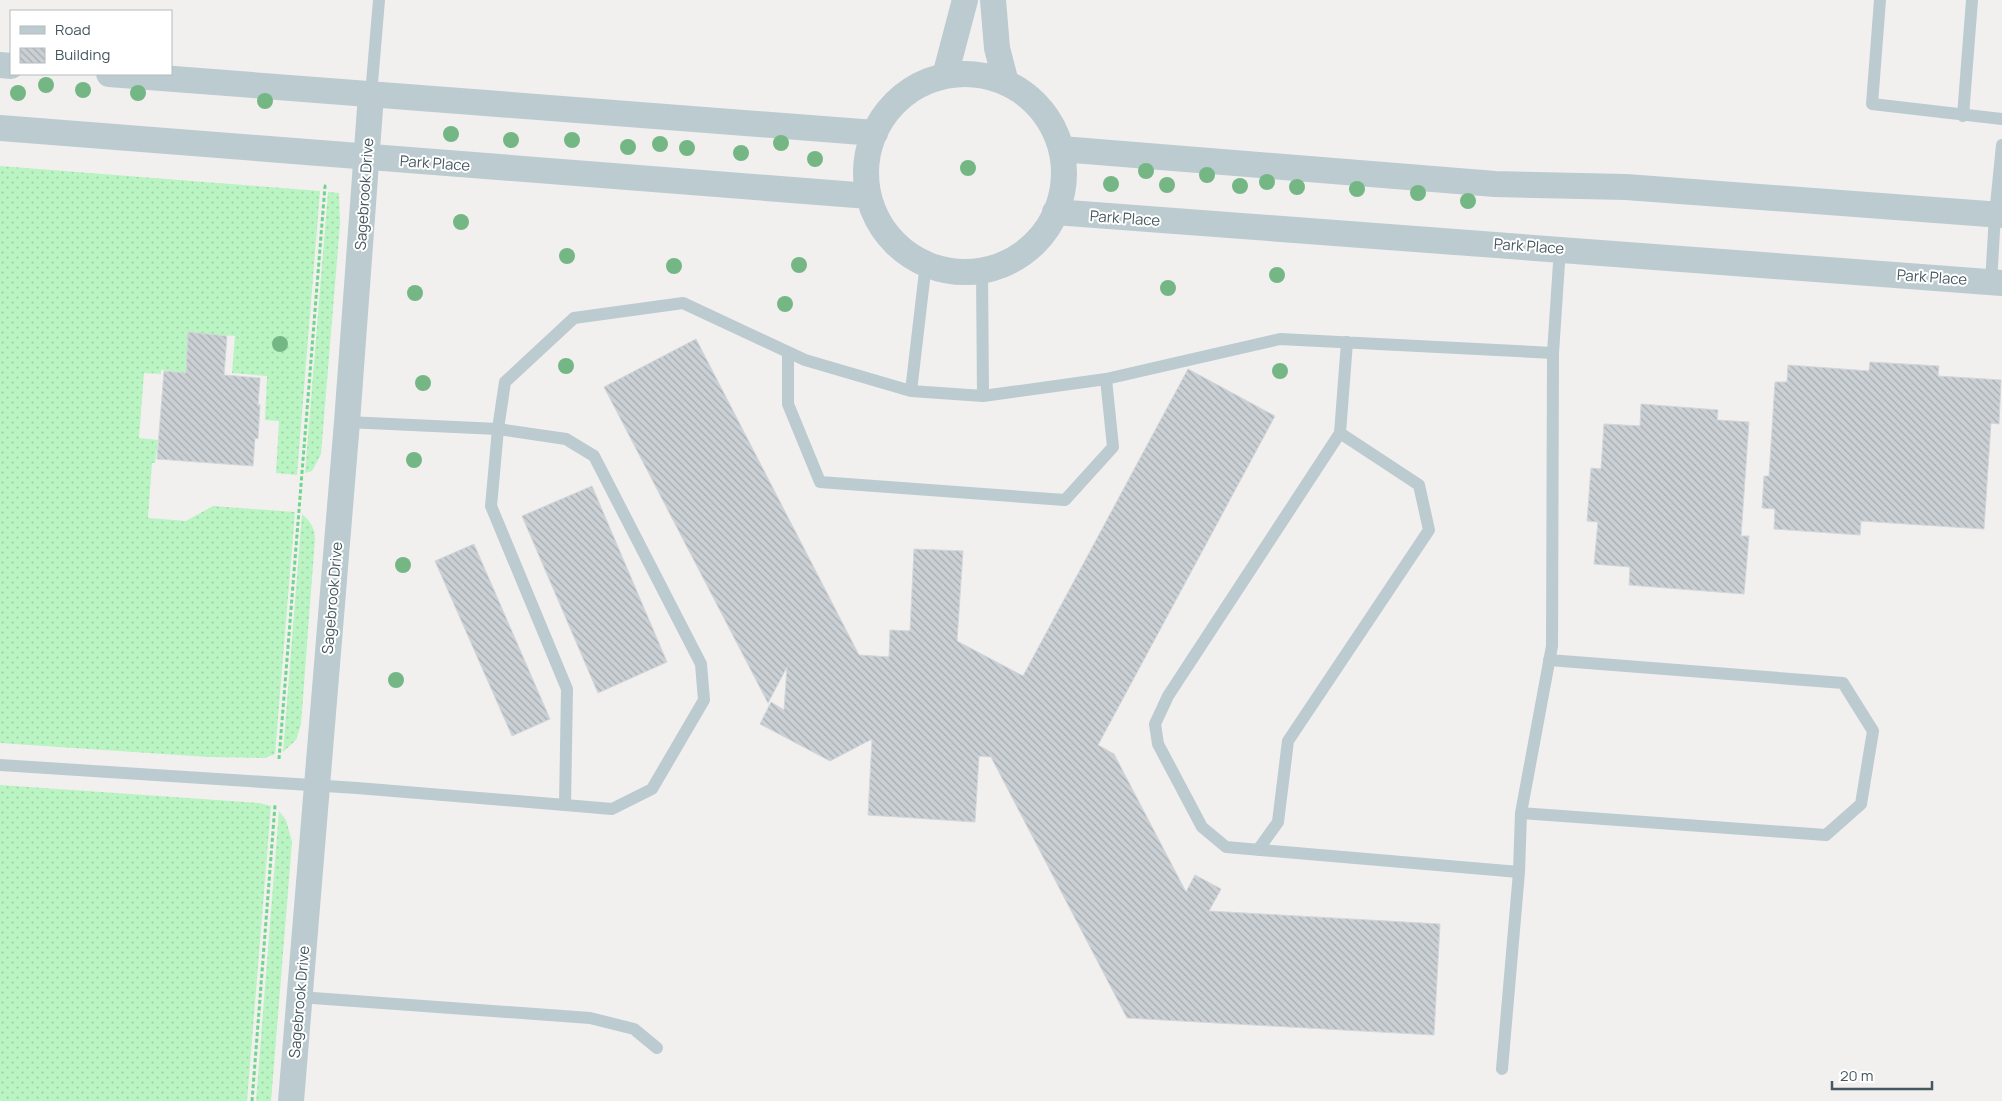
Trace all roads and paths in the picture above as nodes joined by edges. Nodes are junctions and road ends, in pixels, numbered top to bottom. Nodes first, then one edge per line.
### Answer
1 (379, 0) edge
2 (965, 0) edge
3 (993, 0) edge
4 (1880, 0) edge
5 (1972, 0) edge
6 (122, 75) edge
7 (945, 76) junction
8 (1006, 83) junction
9 (372, 95) junction
10 (1963, 116) junction
11 (2002, 119) edge
12 (0, 128) edge
13 (875, 133) junction
14 (2002, 145) edge
15 (1061, 149) junction
16 (366, 158) junction
17 (315, 186) dead end
18 (869, 196) junction
19 (1055, 212) junction
20 (1998, 215) edge
21 (1560, 248) junction
22 (926, 263) junction
23 (982, 270) junction
24 (1996, 282) edge
25 (1347, 342) junction
26 (788, 353) junction
27 (1553, 353) junction
28 (1106, 379) junction
29 (910, 391) junction
30 (983, 396) junction
31 (347, 422) junction
32 (498, 429) junction
33 (1340, 433) junction
34 (1549, 660) junction
35 (0, 765) edge
36 (277, 783) junction
37 (316, 785) junction
38 (565, 805) junction
39 (1521, 813) junction
40 (1258, 850) junction
41 (1519, 872) junction
42 (299, 998) junction
43 (657, 1048) dead end
44 (1502, 1070) dead end
45 (252, 1101) edge
46 (291, 1101) edge

1 - 9 lane
2 - 7 street
3 - 8 street
4 - 10 lane
5 - 10 lane
6 - 9 street
7 - 8 street
7 - 13 street
8 - 15 street
9 - 13 street
9 - 16 street, Sagebrook Drive
10 - 11 lane
12 - 16 street, Park Place
13 - 18 street
14 - 20 lane
15 - 19 street
15 - 20 street
16 - 18 street, Park Place
16 - 31 street, Sagebrook Drive
17 - 36 path
18 - 22 street
19 - 21 street, Park Place
19 - 23 street
20 - 24 lane
21 - 24 street, Park Place
21 - 27 lane
22 - 23 street
22 - 29 lane
23 - 30 lane
25 - 27 lane
25 - 28 lane
25 - 33 lane
26 - 28 lane
26 - 29 lane
26 - 32 lane
27 - 34 lane
28 - 30 lane
29 - 30 lane
31 - 32 lane
31 - 37 street, Sagebrook Drive
32 - 38 lane
32 - 38 lane
33 - 40 lane
33 - 40 lane
34 - 39 lane
34 - 39 lane
35 - 36 lane
36 - 37 lane
36 - 45 path
37 - 38 lane
37 - 42 street, Sagebrook Drive
39 - 41 lane
40 - 41 lane
41 - 44 lane
42 - 43 lane
42 - 46 street, Sagebrook Drive

